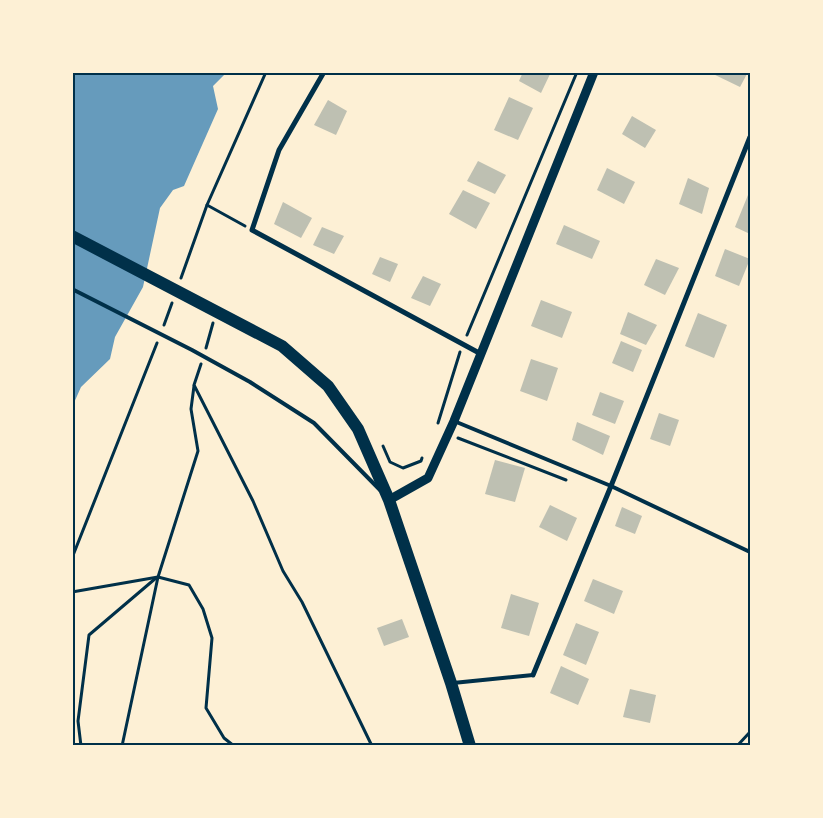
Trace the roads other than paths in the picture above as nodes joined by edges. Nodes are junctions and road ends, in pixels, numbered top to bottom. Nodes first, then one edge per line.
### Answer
1 (324, 72) edge
2 (594, 72) edge
3 (750, 137) edge
4 (72, 236) edge
5 (72, 289) edge
6 (480, 354) junction
7 (454, 421) junction
8 (611, 486) junction
9 (389, 500) junction
10 (750, 552) edge
11 (533, 674) joint
12 (451, 683) junction
13 (470, 746) edge

1 - 6 street
2 - 6 street
3 - 8 street
4 - 9 main road
5 - 9 lane
6 - 7 street
7 - 8 lane
7 - 9 street
8 - 10 lane
8 - 11 street
9 - 12 main road
11 - 12 lane
12 - 13 main road

